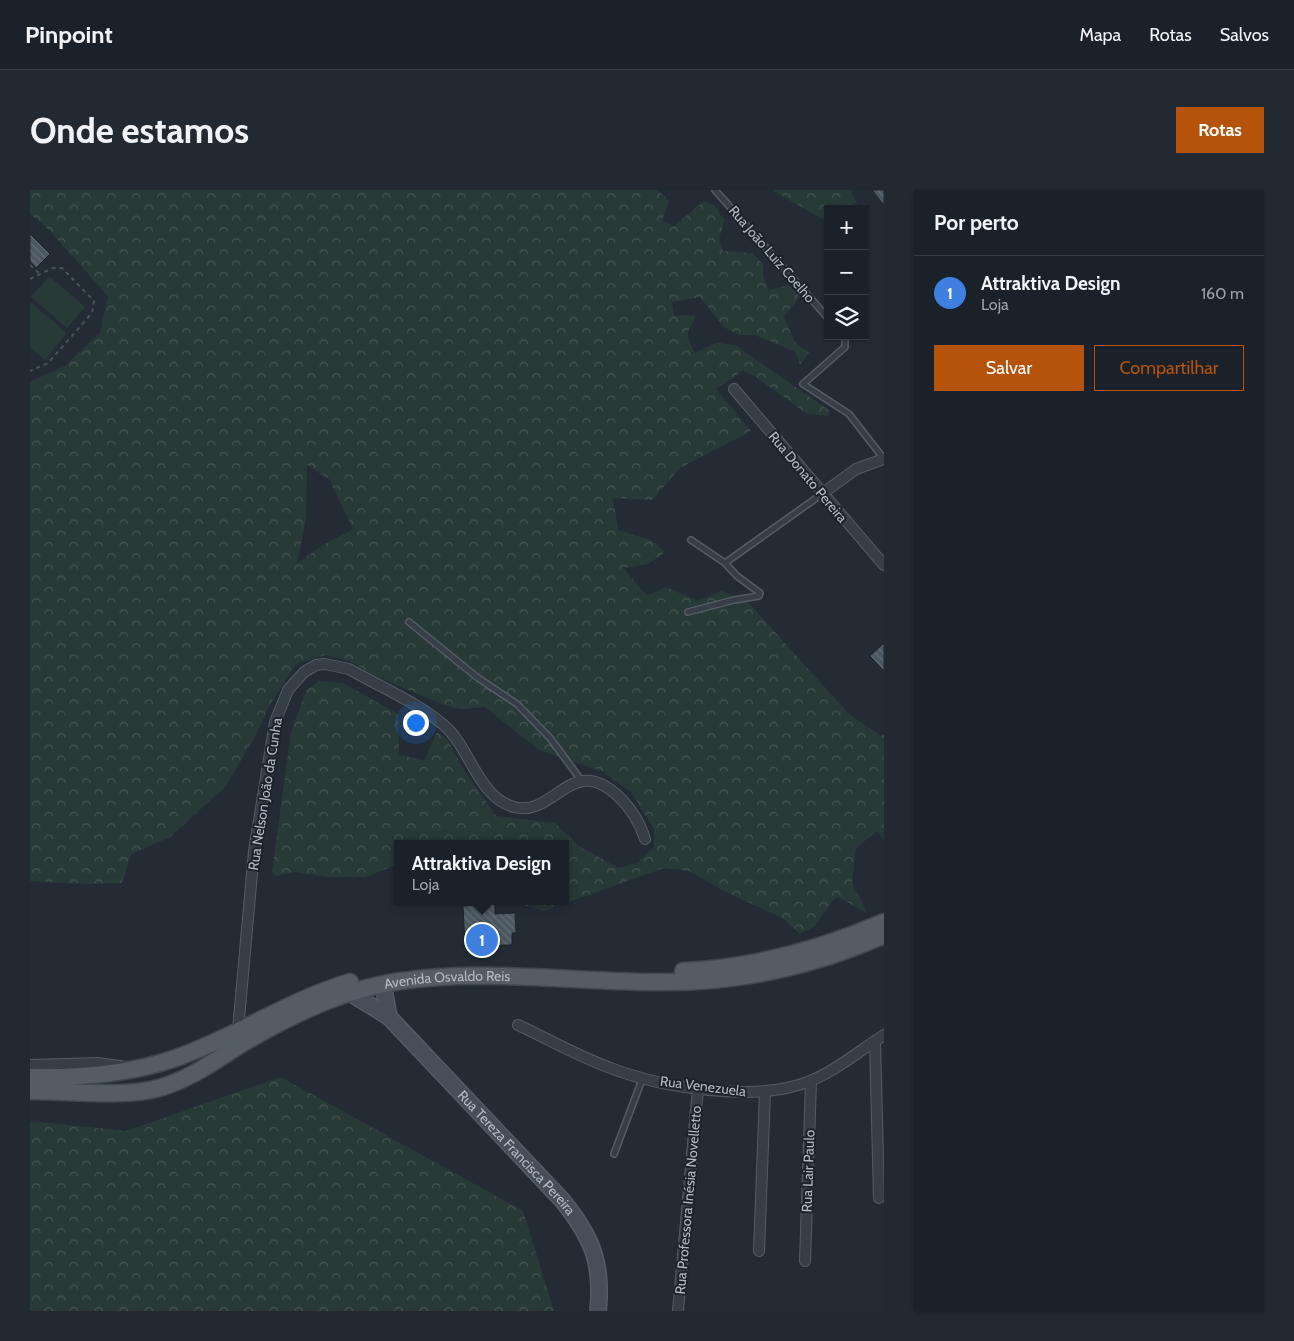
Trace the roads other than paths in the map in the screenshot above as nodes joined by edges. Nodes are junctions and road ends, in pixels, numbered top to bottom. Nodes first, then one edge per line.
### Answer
1 (715, 190) edge
2 (824, 313) edge
3 (845, 340) edge
4 (734, 389) dead end
5 (884, 459) edge
6 (822, 494) junction
7 (691, 540) dead end
8 (725, 563) junction
9 (884, 565) edge
10 (688, 612) dead end
11 (409, 622) dead end
12 (581, 780) junction
13 (645, 839) dead end
14 (884, 922) edge
15 (884, 935) edge
16 (383, 984) junction
17 (350, 993) junction
18 (389, 1017) junction
19 (518, 1025) dead end
20 (238, 1030) junction
21 (880, 1038) edge
22 (30, 1065) edge
23 (134, 1068) junction
24 (30, 1077) edge
25 (643, 1077) junction
26 (811, 1081) junction
27 (698, 1088) junction
28 (30, 1091) edge
29 (765, 1092) junction
30 (614, 1154) dead end
31 (879, 1198) dead end
32 (759, 1251) dead end
33 (805, 1261) dead end
34 (598, 1311) edge
35 (678, 1311) edge

1 - 2 lane, Rua João Luiz Coelho
3 - 5 lane
4 - 6 street, Rua Donato Pereira
5 - 6 street
6 - 8 lane
6 - 9 street, Rua Donato Pereira
7 - 8 lane
8 - 10 lane
11 - 12 lane
12 - 13 street
12 - 20 street, Rua Nelson João da Cunha
14 - 20 main road, Avenida Osvaldo Reis
15 - 16 main road, Avenida Osvaldo Reis
16 - 17 main road, Avenida Osvaldo Reis
16 - 18 street
17 - 18 street, Rua Tereza Francisca Pereira
17 - 28 main road, Avenida Osvaldo Reis
18 - 34 street, Rua Tereza Francisca Pereira
19 - 25 street, Rua Venezuela
20 - 23 main road, Avenida Osvaldo Reis
21 - 26 street, Rua Venezuela
21 - 31 street
22 - 23 street
23 - 24 main road, Avenida Osvaldo Reis
25 - 27 street, Rua Venezuela
25 - 30 lane
26 - 29 street, Rua Venezuela
26 - 33 street, Rua Lair Paulo
27 - 29 street, Rua Venezuela
27 - 35 street, Rua Professora Inésia Novelletto
29 - 32 street

